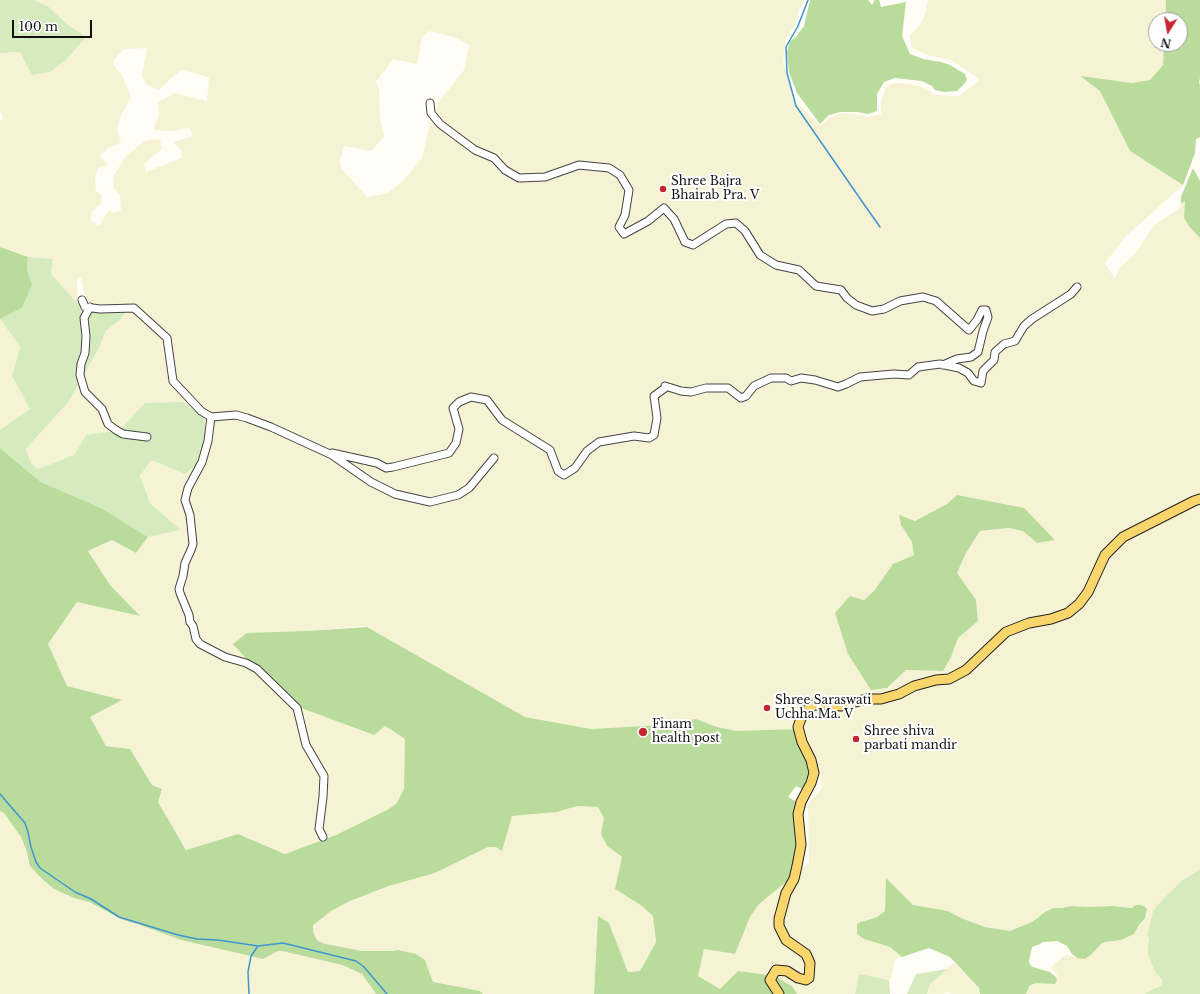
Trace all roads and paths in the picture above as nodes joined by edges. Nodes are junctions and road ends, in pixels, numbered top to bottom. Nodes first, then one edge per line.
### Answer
1 (430, 103) dead end
2 (1078, 287) dead end
3 (82, 300) dead end
4 (90, 307) junction
5 (943, 365) junction
6 (211, 417) junction
7 (147, 437) dead end
8 (332, 455) junction
9 (494, 458) dead end
10 (1200, 499) edge
11 (323, 837) dead end
12 (778, 994) edge

1 - 5 street
2 - 5 street
3 - 4 street
4 - 6 street
4 - 7 street
5 - 8 street
6 - 8 street
6 - 11 street
8 - 9 street
10 - 12 main road

